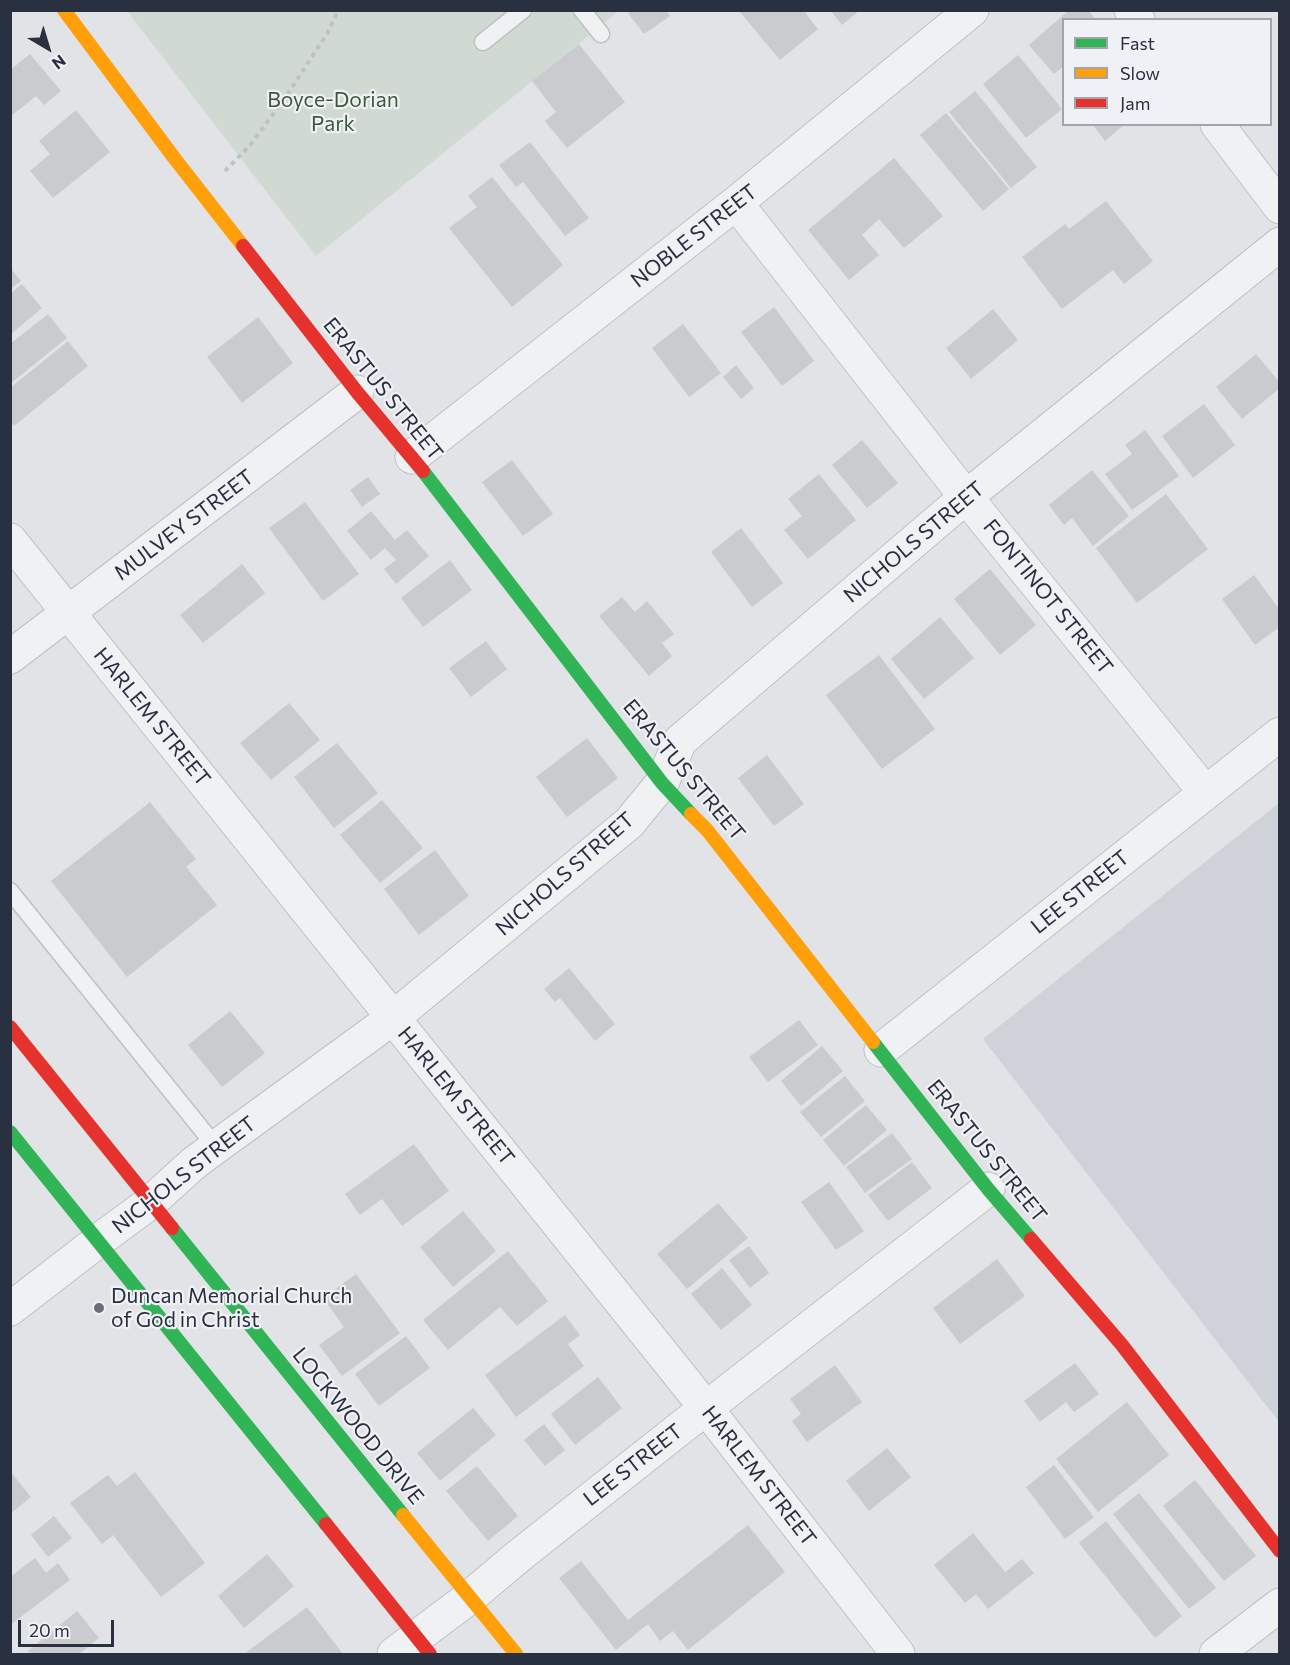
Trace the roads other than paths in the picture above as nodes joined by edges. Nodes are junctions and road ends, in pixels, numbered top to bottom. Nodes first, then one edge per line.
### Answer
1 (64, 10) edge
2 (523, 10) edge
3 (582, 10) edge
4 (972, 10) edge
5 (601, 34) dead end
6 (483, 42) dead end
7 (1219, 126) edge
8 (736, 203) junction
9 (1280, 207) edge
10 (1280, 244) edge
11 (357, 392) junction
12 (412, 457) junction
13 (966, 497) junction
14 (10, 540) edge
15 (69, 612) junction
16 (10, 657) edge
17 (1280, 734) edge
18 (662, 783) junction
19 (1205, 792) junction
20 (10, 891) edge
21 (393, 1018) junction
22 (10, 1027) edge
23 (881, 1050) junction
24 (10, 1132) edge
25 (216, 1147) junction
26 (988, 1189) junction
27 (151, 1202) junction
28 (98, 1241) junction
29 (10, 1309) edge
30 (706, 1408) junction
31 (1280, 1551) edge
32 (470, 1598) junction
33 (1280, 1605) edge
34 (413, 1649) edge
35 (516, 1654) edge
36 (898, 1654) edge
37 (1216, 1654) edge

1 - 11 street, ERASTUS STREET
2 - 6 lane
3 - 5 lane
4 - 8 street, NOBLE STREET
7 - 9 street
8 - 12 street, NOBLE STREET
8 - 13 street, FONTINOT STREET
10 - 13 street, NICHOLS STREET
11 - 12 street, ERASTUS STREET
11 - 15 street, MULVEY STREET
12 - 18 street, ERASTUS STREET
13 - 18 street, NICHOLS STREET
13 - 19 street, FONTINOT STREET
14 - 15 street, HARLEM STREET
15 - 16 street, MULVEY STREET
15 - 21 street, HARLEM STREET
17 - 19 street, LEE STREET
18 - 21 street, NICHOLS STREET
18 - 23 street, ERASTUS STREET
19 - 23 street, LEE STREET
20 - 25 lane
21 - 25 street, NICHOLS STREET
21 - 30 street, HARLEM STREET
22 - 27 street, LOCKWOOD DRIVE
23 - 26 street, ERASTUS STREET
24 - 28 street
25 - 27 street, NICHOLS STREET
26 - 30 street, LEE STREET
26 - 31 street, ERASTUS STREET
27 - 28 street, NICHOLS STREET
27 - 32 street, LOCKWOOD DRIVE
28 - 29 street, NICHOLS STREET
28 - 34 street
30 - 32 street, LEE STREET
30 - 36 street, HARLEM STREET
32 - 34 street, LEE STREET
32 - 35 street, LOCKWOOD DRIVE
33 - 37 street

